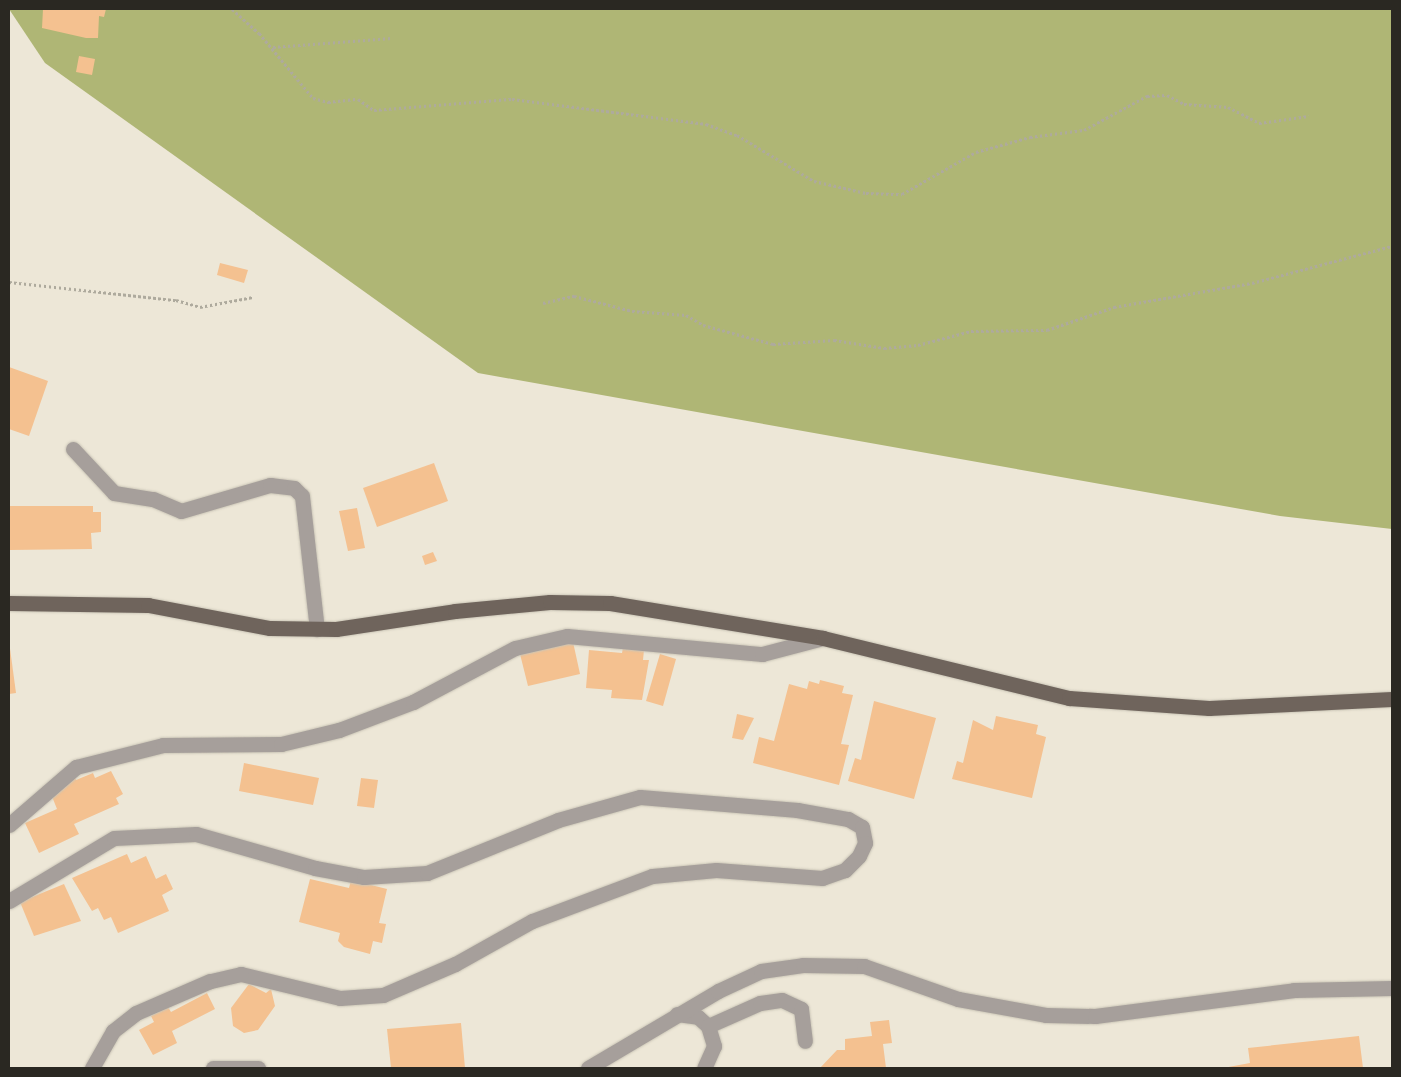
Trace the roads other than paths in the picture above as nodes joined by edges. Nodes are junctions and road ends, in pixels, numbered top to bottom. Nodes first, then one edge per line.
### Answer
1 (73, 448) dead end
2 (9, 602) edge
3 (317, 629) junction
4 (823, 638) junction
5 (1392, 699) edge
6 (9, 825) edge
7 (9, 901) edge
8 (1392, 988) edge
9 (677, 1014) junction
10 (708, 1026) junction
11 (805, 1041) dead end
12 (92, 1068) edge
13 (213, 1068) edge
14 (258, 1068) edge
15 (588, 1068) edge
16 (704, 1068) edge

1 - 3 street
2 - 3 main road
3 - 4 main road
4 - 5 main road
4 - 6 street
7 - 12 street
8 - 9 street
9 - 10 street
9 - 15 street
10 - 11 street
10 - 16 street
13 - 14 street

